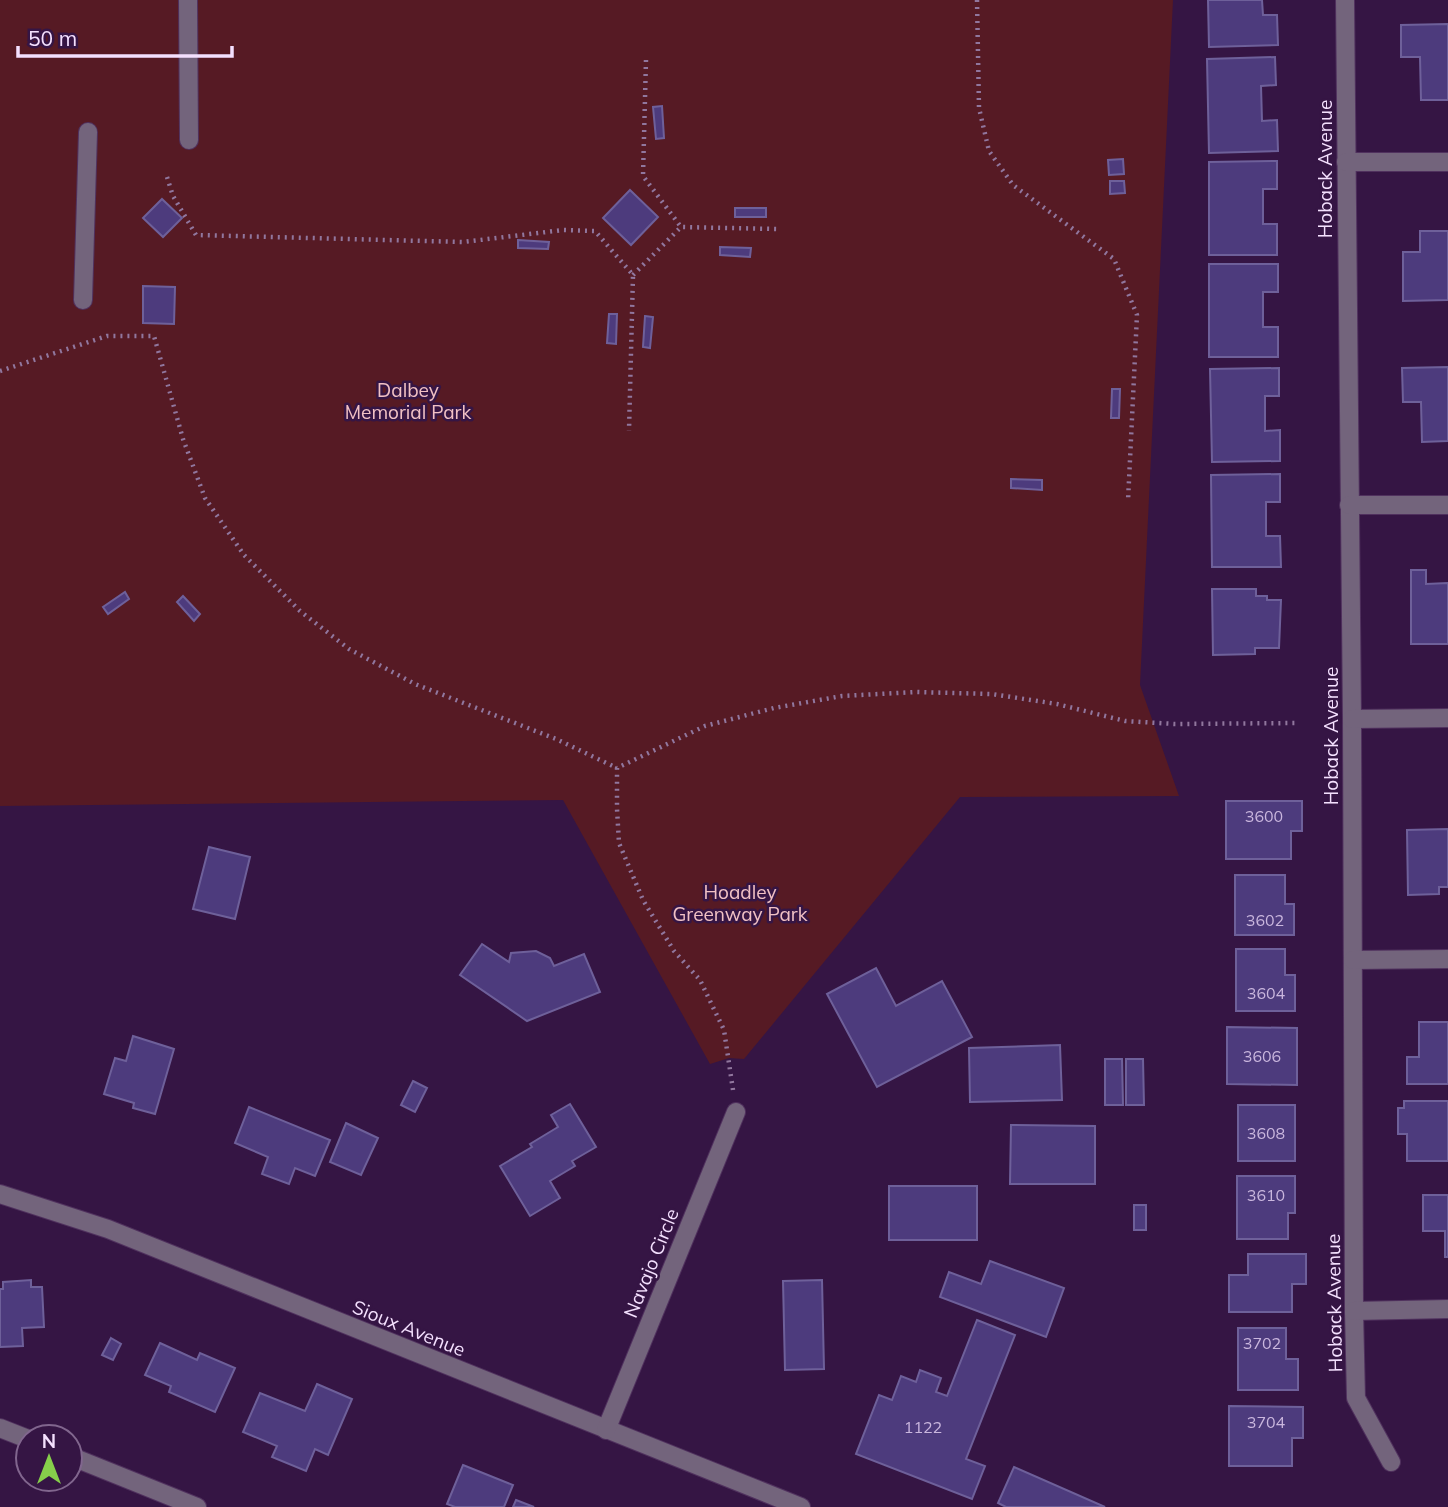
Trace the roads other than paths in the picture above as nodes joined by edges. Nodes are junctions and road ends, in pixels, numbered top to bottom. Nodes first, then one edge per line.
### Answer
1 (188, 0) edge
2 (1345, 0) edge
3 (88, 132) dead end
4 (189, 140) dead end
5 (1346, 162) junction
6 (1448, 162) edge
7 (83, 300) dead end
8 (1349, 505) junction
9 (1448, 505) edge
10 (1448, 718) edge
11 (1352, 719) junction
12 (1448, 959) edge
13 (1353, 960) junction
14 (736, 1112) road end
15 (0, 1194) edge
16 (1448, 1309) edge
17 (1354, 1311) junction
18 (606, 1430) junction
19 (84, 1462) edge
20 (1391, 1462) dead end
21 (197, 1507) edge
22 (800, 1507) edge

1 - 4 street
2 - 5 street, Hoback Avenue
3 - 7 street
5 - 6 street
5 - 8 street, Hoback Avenue
8 - 9 street
8 - 11 street, Hoback Avenue
10 - 11 street
11 - 13 street, Hoback Avenue
12 - 13 street
13 - 17 street, Hoback Avenue
14 - 18 street, Navajo Circle
15 - 18 street, Sioux Avenue
16 - 17 street
17 - 20 street, Hoback Avenue
18 - 22 street, Sioux Avenue
19 - 21 street

